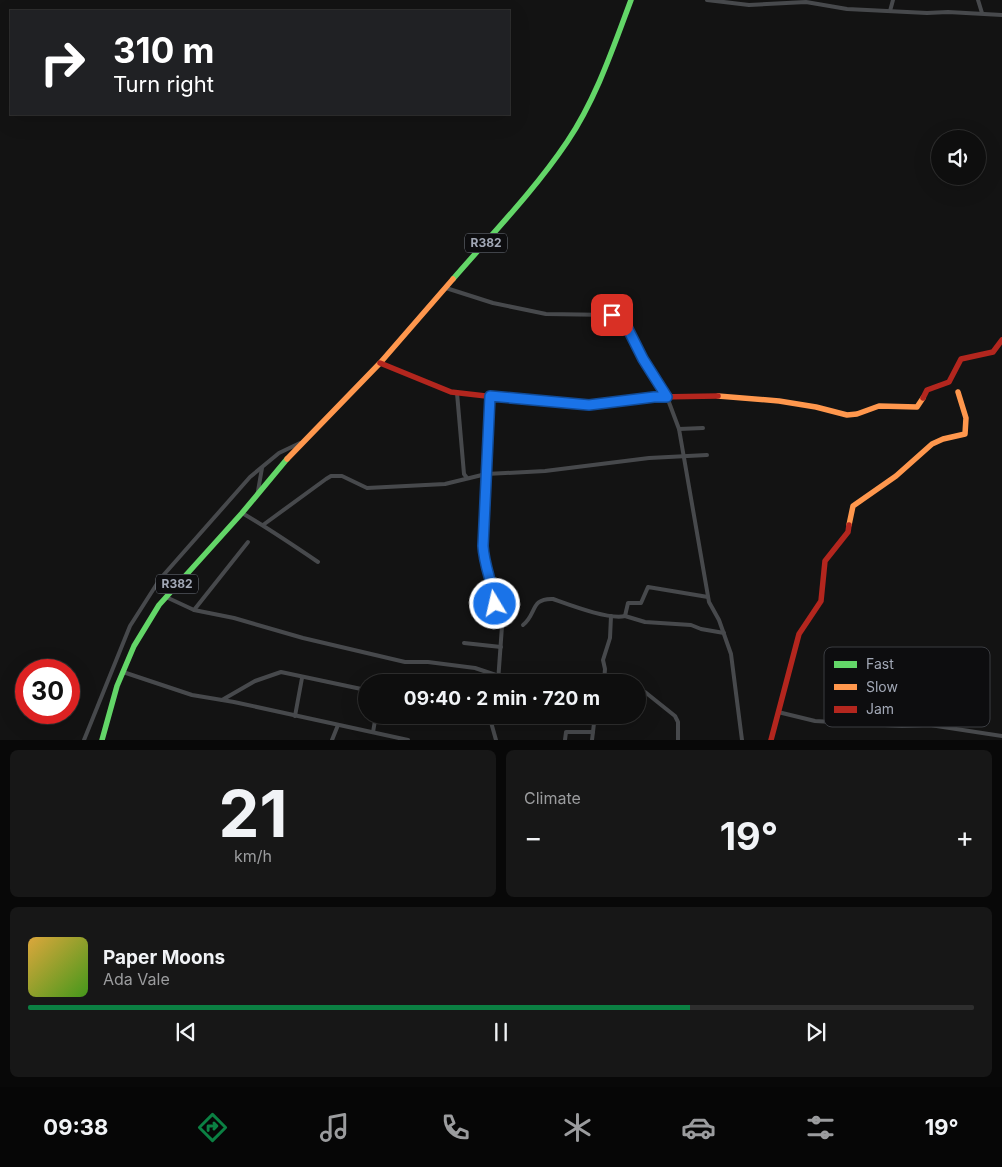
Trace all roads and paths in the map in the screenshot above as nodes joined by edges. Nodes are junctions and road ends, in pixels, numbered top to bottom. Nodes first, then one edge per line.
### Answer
1 (631, 0) edge
2 (707, 0) edge
3 (756, 0) edge
4 (893, 0) edge
5 (978, 0) edge
6 (758, 5) junction
7 (890, 11) junction
8 (982, 13) junction
9 (1002, 14) edge
10 (446, 288) junction
11 (1002, 340) edge
12 (380, 363) junction
13 (958, 392) dead end
14 (457, 393) junction
15 (490, 396) junction
16 (667, 397) junction
17 (703, 428) dead end
18 (679, 429) junction
19 (304, 441) junction
20 (683, 455) junction
21 (707, 455) dead end
22 (262, 468) junction
23 (486, 474) junction
24 (467, 478) junction
25 (256, 497) junction
26 (242, 513) junction
27 (263, 525) junction
28 (248, 542) dead end
29 (318, 562) dead end
30 (166, 596) junction
31 (708, 597) junction
32 (194, 610) junction
33 (611, 616) junction
34 (625, 616) junction
35 (523, 625) dead end
36 (724, 633) junction
37 (464, 643) dead end
38 (501, 647) junction
39 (123, 672) junction
40 (493, 674) edge
41 (499, 674) edge
42 (605, 674) edge
43 (302, 678) junction
44 (358, 688) edge
45 (646, 694) edge
46 (222, 700) junction
47 (778, 712) junction
48 (295, 716) junction
49 (824, 722) edge
50 (338, 724) junction
51 (374, 724) edge
52 (492, 724) edge
53 (594, 724) edge
54 (937, 727) edge
55 (373, 732) junction
56 (593, 732) junction
57 (1002, 736) edge
58 (84, 740) edge
59 (102, 740) edge
60 (332, 740) edge
61 (408, 740) edge
62 (496, 740) edge
63 (565, 740) edge
64 (592, 740) edge
65 (678, 740) edge
66 (742, 740) edge
67 (770, 740) edge

1 - 10 street, R382
2 - 6 street
3 - 6 street
4 - 7 street
5 - 8 street
6 - 7 street
7 - 8 street
8 - 9 street
10 - 12 street, R382
10 - 16 street
11 - 16 street
12 - 14 street
12 - 19 street, R382
13 - 47 street
14 - 15 street
14 - 24 street
15 - 16 street
15 - 23 street
16 - 18 street
17 - 18 street
18 - 20 street
19 - 22 street
19 - 25 street, R382
20 - 21 street
20 - 23 street
20 - 31 street
22 - 25 street
22 - 58 street
23 - 24 street
23 - 38 street
24 - 27 street
25 - 26 street, R382
26 - 27 street
26 - 30 street, R382
27 - 29 street
28 - 32 street
30 - 32 street
30 - 39 street, R382
31 - 34 street
31 - 36 street
32 - 40 street
33 - 34 street
33 - 35 street
33 - 42 street
34 - 36 street
36 - 66 street
37 - 38 street
38 - 41 street
39 - 46 street
39 - 59 street, R382
43 - 44 street
43 - 46 street
43 - 48 street
45 - 65 street
46 - 48 street
47 - 49 street
47 - 67 street
48 - 50 street
50 - 55 street
50 - 60 street
51 - 55 street
52 - 62 street
53 - 56 street
54 - 57 street
55 - 61 street
56 - 63 street
56 - 64 street

